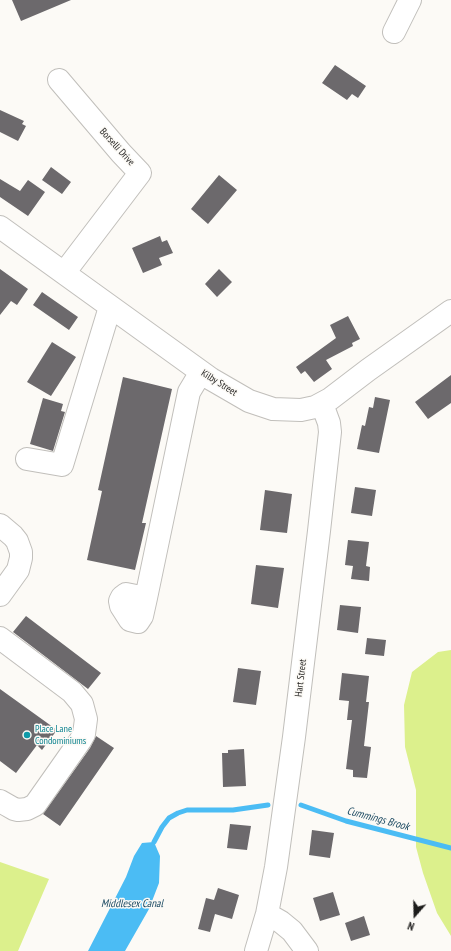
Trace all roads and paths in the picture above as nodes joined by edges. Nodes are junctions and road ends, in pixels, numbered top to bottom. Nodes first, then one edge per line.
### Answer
1 (410, 0) edge
2 (394, 32) dead end
3 (59, 80) dead end
4 (0, 227) edge
5 (64, 273) junction
6 (110, 307) junction
7 (451, 311) edge
8 (201, 372) junction
9 (322, 404) junction
10 (27, 459) dead end
11 (0, 525) edge
12 (0, 595) edge
13 (146, 598) dead end
14 (0, 638) edge
15 (0, 801) edge
16 (267, 914) junction
17 (256, 951) edge
18 (307, 951) edge

1 - 2 street
3 - 5 street, Borselli Drive
4 - 5 street, Kilby Street
5 - 6 street, Kilby Street
6 - 8 street, Kilby Street
6 - 10 street
7 - 9 street, Kilby Street
8 - 9 street, Kilby Street
8 - 13 street
9 - 16 street, Hart Street
11 - 12 street
14 - 15 street
16 - 17 street, Hart Street
16 - 18 street

